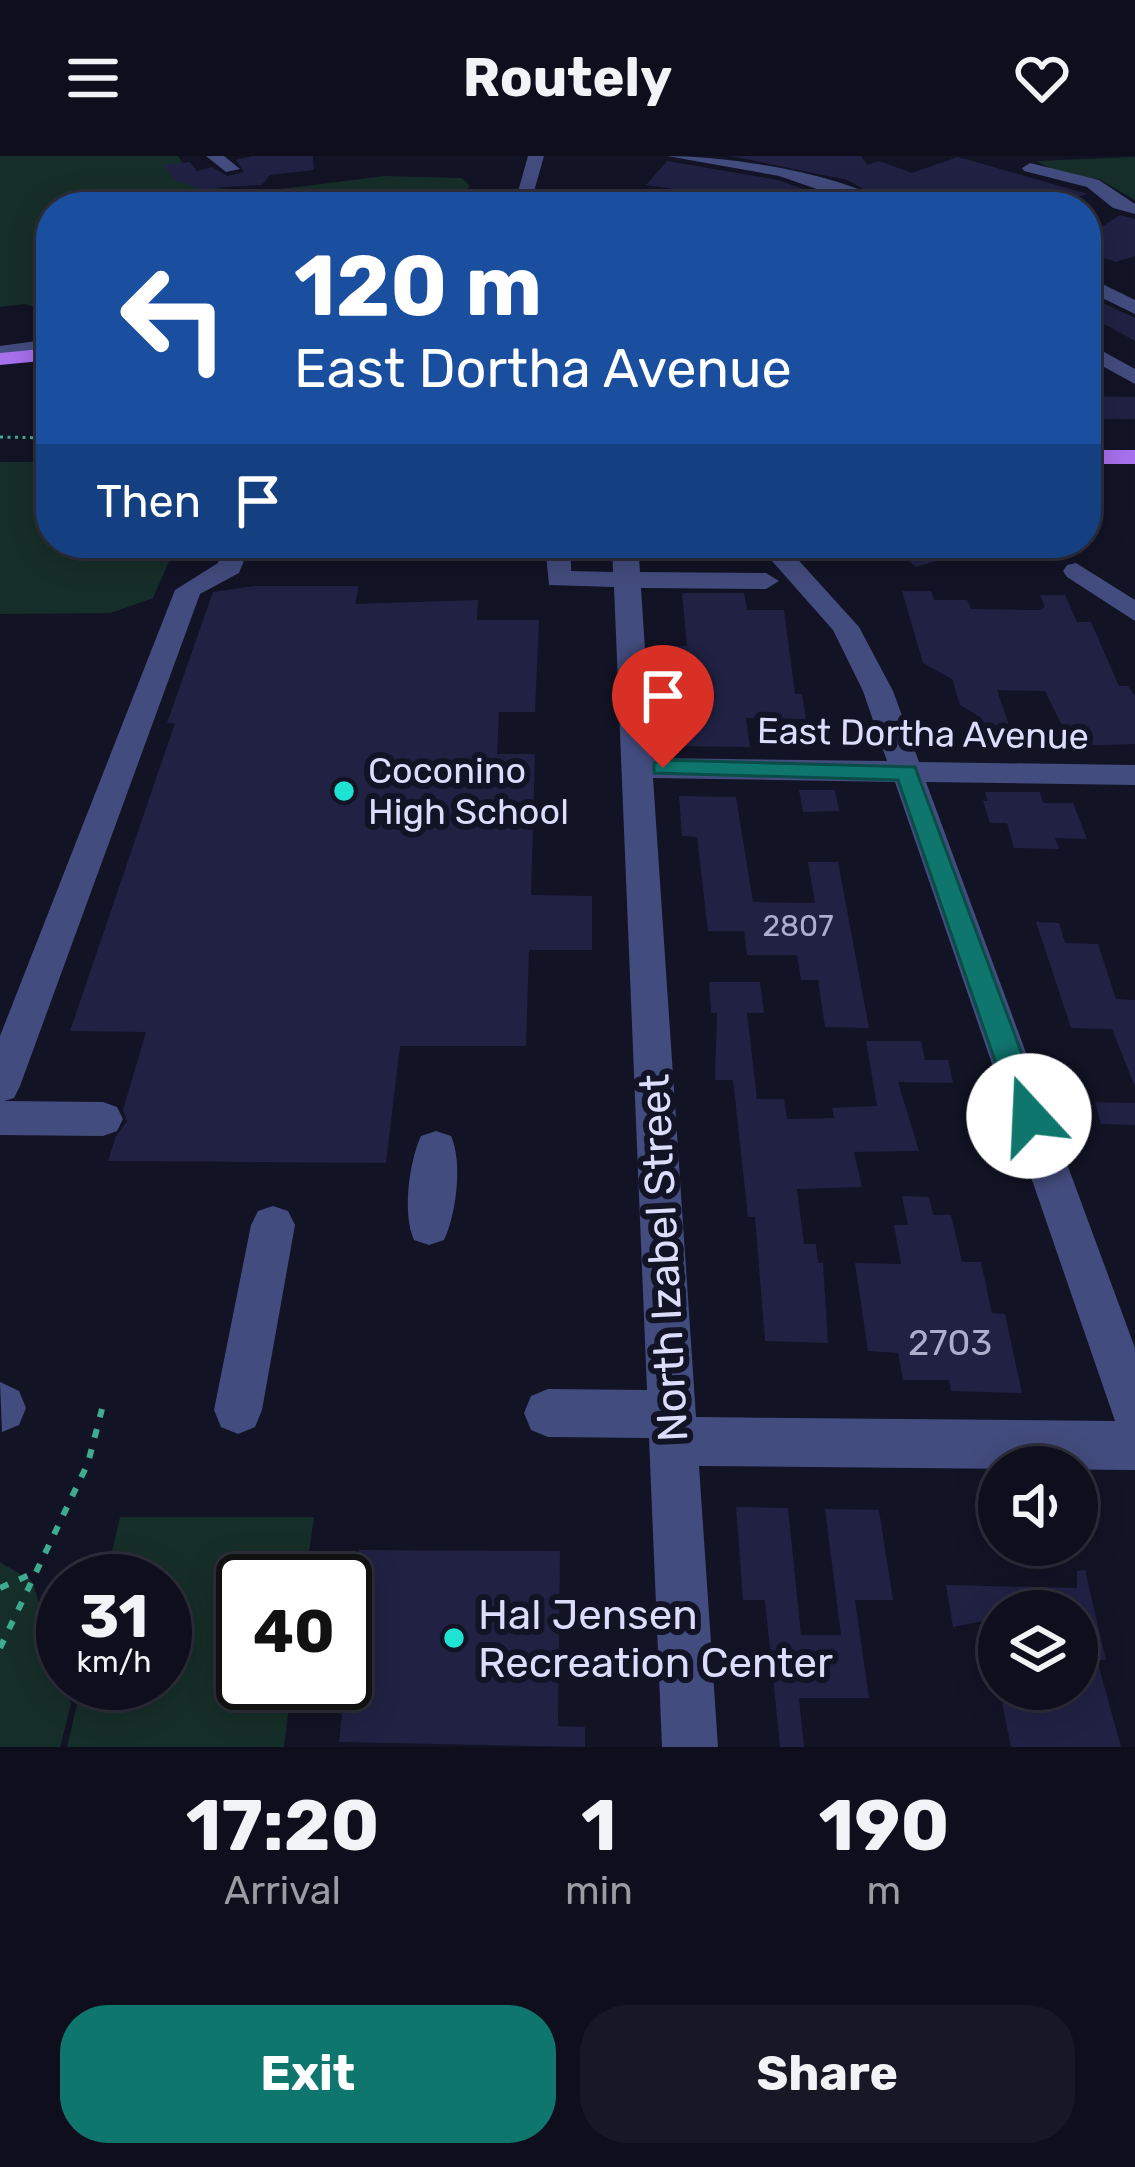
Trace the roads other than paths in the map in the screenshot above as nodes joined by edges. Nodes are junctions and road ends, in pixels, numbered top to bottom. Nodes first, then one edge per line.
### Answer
1 (214, 156) edge
2 (536, 156) edge
3 (675, 156) edge
4 (814, 158) edge
5 (1030, 168) dead end
6 (232, 169) dead end
7 (782, 172) junction
8 (527, 188) junction
9 (524, 192) edge
10 (529, 192) edge
11 (840, 192) edge
12 (1135, 209) edge
13 (1101, 290) edge
14 (1135, 308) edge
15 (36, 351) edge
16 (0, 355) edge
17 (1101, 357) edge
18 (1135, 377) edge
19 (1101, 457) edge
20 (1135, 457) edge
21 (233, 558) edge
22 (558, 558) edge
23 (626, 558) edge
24 (783, 558) edge
25 (1076, 571) dead end
26 (627, 579) junction
27 (766, 581) dead end
28 (1135, 614) edge
29 (637, 768) junction
30 (907, 772) junction
31 (1135, 776) edge
32 (0, 1086) edge
33 (0, 1118) edge
34 (103, 1119) dead end
35 (436, 1149) dead end
36 (273, 1225) dead end
37 (429, 1226) dead end
38 (238, 1410) dead end
39 (548, 1413) dead end
40 (1135, 1413) edge
41 (672, 1428) junction
42 (1135, 1446) edge
43 (690, 1747) edge

1 - 6 street
2 - 8 street
3 - 7 street
4 - 7 street
5 - 12 street
7 - 11 street
8 - 9 street
8 - 10 street
13 - 14 street
15 - 16 main road
17 - 18 street
19 - 20 main road
21 - 32 street
22 - 26 street
23 - 26 street, North Izabel Street
24 - 30 street
25 - 28 street
26 - 27 street
26 - 29 street, North Izabel Street
29 - 30 street, East Dortha Avenue
29 - 41 street, North Izabel Street
30 - 31 street, East Dortha Avenue
30 - 40 street
33 - 34 street
35 - 37 street
36 - 38 street
39 - 41 street
41 - 42 street
41 - 43 street, North Izabel Street

